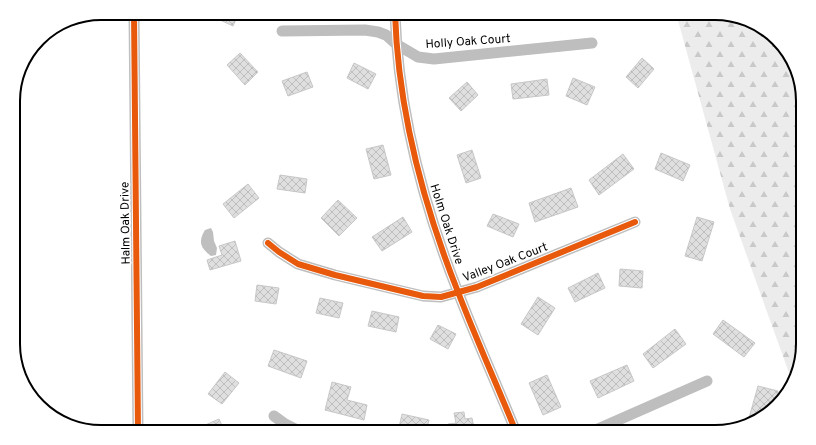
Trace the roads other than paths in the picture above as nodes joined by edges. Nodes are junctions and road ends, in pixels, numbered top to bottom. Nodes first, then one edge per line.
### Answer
1 (134, 20) edge
2 (395, 20) edge
3 (282, 31) dead end
4 (592, 43) dead end
5 (396, 44) junction
6 (635, 222) dead end
7 (268, 243) dead end
8 (458, 292) junction
9 (708, 381) dead end
10 (274, 416) dead end
11 (138, 425) edge
12 (287, 425) edge
13 (513, 425) edge
14 (607, 425) edge

1 - 11 street, Halm Oak Drive
2 - 5 street, Holm Oak Drive
3 - 5 street, Holly Oak Court
4 - 5 street, Holly Oak Court
5 - 8 street, Holm Oak Drive
6 - 8 street, Valley Oak Court
7 - 8 street, Valley Oak Court
8 - 13 street, Holm Oak Drive
9 - 14 street
10 - 12 street

